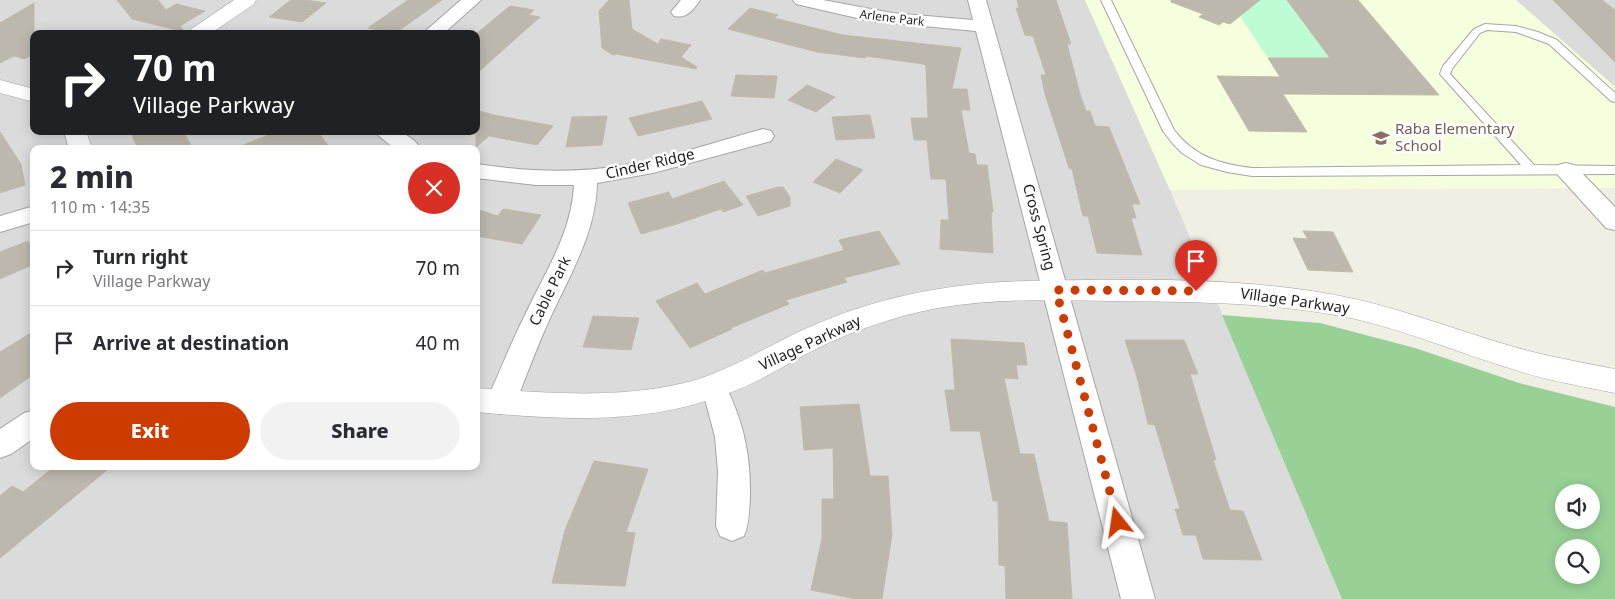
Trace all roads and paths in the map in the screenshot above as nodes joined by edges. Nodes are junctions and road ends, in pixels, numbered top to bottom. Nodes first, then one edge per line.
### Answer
1 (247, 0) edge
2 (472, 0) edge
3 (802, 0) edge
4 (977, 0) edge
5 (1106, 0) edge
6 (984, 26) junction
7 (203, 30) edge
8 (436, 30) edge
9 (0, 86) edge
10 (30, 95) edge
11 (1615, 99) edge
12 (390, 135) edge
13 (763, 136) dead end
14 (404, 145) edge
15 (1531, 169) junction
16 (1566, 170) junction
17 (1615, 170) edge
18 (480, 172) edge
19 (586, 177) junction
20 (30, 215) edge
21 (1615, 222) edge
22 (0, 224) edge
23 (1056, 290) junction
24 (1615, 381) edge
25 (712, 387) junction
26 (489, 401) edge
27 (30, 425) edge
28 (0, 445) edge
29 (732, 526) dead end
30 (1138, 599) edge

1 - 7 street
2 - 8 street
3 - 6 street, Arlene Park
4 - 6 street, Cross Spring
5 - 15 lane
6 - 23 street, Cross Spring
9 - 10 street
11 - 15 lane
12 - 14 street
13 - 19 street, Cinder Ridge
15 - 16 lane
16 - 17 lane
16 - 21 street
18 - 19 street, Cinder Ridge
19 - 26 street, Cable Park
20 - 22 street
23 - 24 street, Village Parkway
23 - 25 street, Village Parkway
23 - 30 street, Cross Spring
25 - 26 street, Village Parkway
25 - 29 street
27 - 28 street

